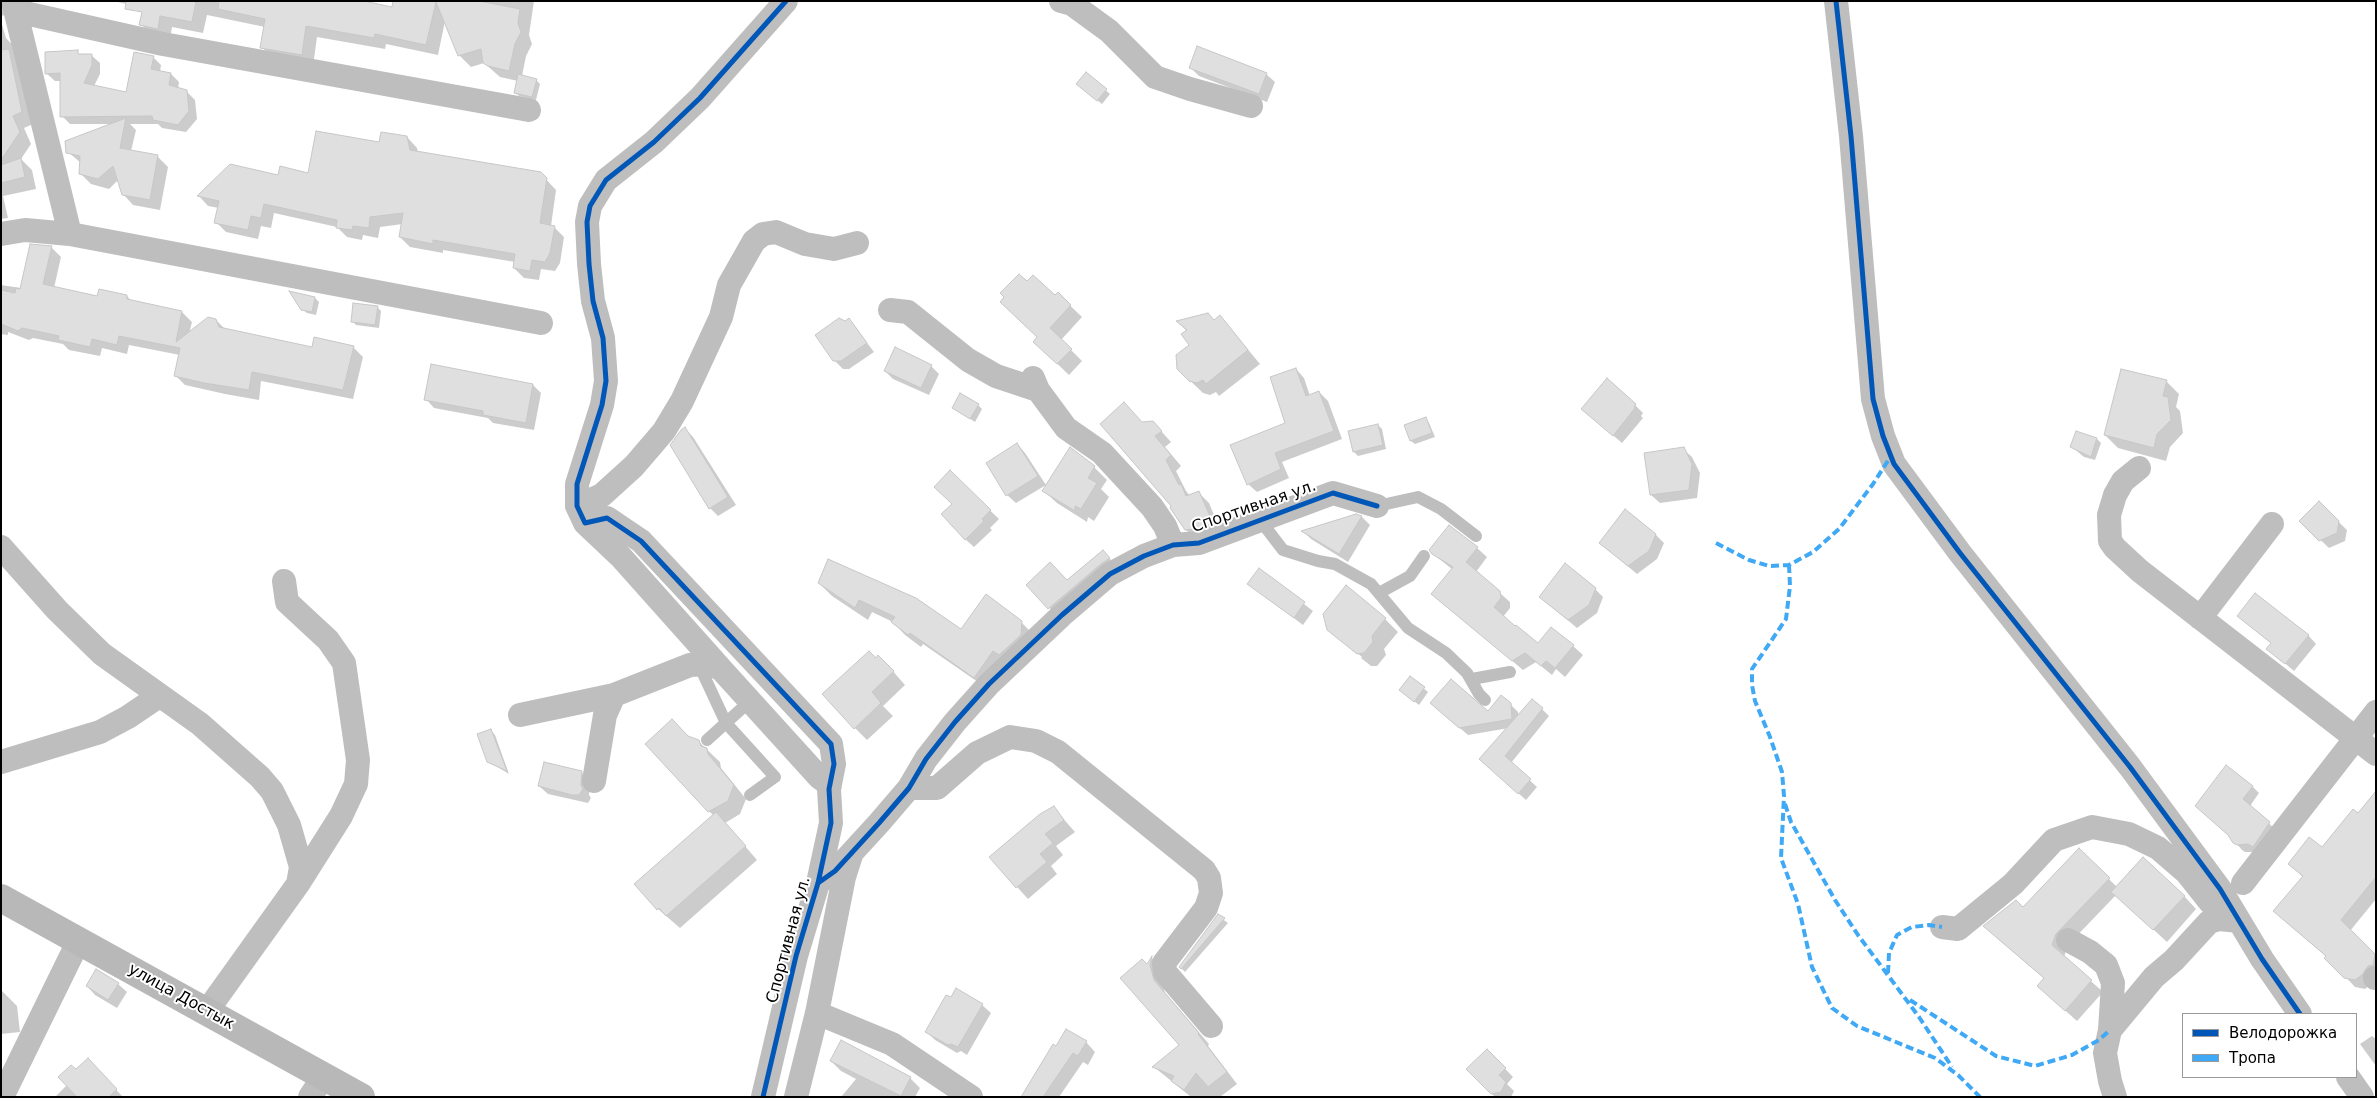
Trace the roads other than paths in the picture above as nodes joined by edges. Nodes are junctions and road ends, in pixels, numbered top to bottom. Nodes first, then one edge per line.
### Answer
1 (786, 1) edge
2 (1061, 1) edge
3 (1836, 1) edge
4 (15, 6) edge
5 (1252, 106) dead end
6 (528, 110) dead end
7 (1, 234) edge
8 (70, 234) junction
9 (857, 243) dead end
10 (890, 310) dead end
11 (541, 323) dead end
12 (2139, 468) dead end
13 (1377, 506) joint
14 (582, 514) junction
15 (1260, 520) junction
16 (2272, 524) dead end
17 (1476, 536) dead end
18 (1173, 545) junction
19 (1, 547) edge
20 (1424, 556) dead end
21 (11, 567) edge
22 (284, 582) dead end
23 (1380, 593) junction
24 (2200, 618) junction
25 (710, 667) junction
26 (1510, 672) dead end
27 (1472, 680) junction
28 (614, 695) junction
29 (159, 696) junction
30 (1485, 700) dead end
31 (750, 701) junction
32 (2376, 712) edge
33 (520, 715) dead end
34 (726, 723) junction
35 (2356, 738) junction
36 (707, 740) dead end
37 (2376, 754) edge
38 (1, 762) edge
39 (594, 781) dead end
40 (829, 787) junction
41 (909, 788) junction
42 (750, 795) dead end
43 (851, 854) junction
44 (818, 883) junction
45 (2243, 883) dead end
46 (298, 884) junction
47 (1, 898) edge
48 (2229, 920) junction
49 (1942, 927) dead end
50 (79, 940) junction
51 (2068, 940) dead end
52 (207, 1011) junction
53 (817, 1013) junction
54 (2299, 1013) edge
55 (1211, 1026) dead end
56 (2110, 1030) junction
57 (2349, 1078) edge
58 (4, 1087) edge
59 (317, 1087) edge
60 (360, 1097) edge
61 (763, 1097) edge
62 (796, 1097) edge
63 (970, 1097) edge
64 (2115, 1097) edge
65 (2362, 1097) edge

1 - 14 street
2 - 5 street
3 - 48 street
4 - 6 street
4 - 8 street
7 - 8 street
8 - 11 street
9 - 14 street
10 - 18 street
12 - 24 street
13 - 15 street, Спортивная ул.
13 - 17 lane
14 - 25 street
14 - 40 street, Спортивная ул.
15 - 18 street, Спортивная ул.
15 - 23 lane
16 - 24 street
18 - 41 street, Спортивная ул.
19 - 21 street
20 - 23 lane
21 - 29 street
22 - 46 street
23 - 27 lane
24 - 35 street
25 - 28 street
25 - 31 street
25 - 34 lane
26 - 27 lane
27 - 30 lane
28 - 33 street
28 - 39 street
29 - 38 street
29 - 46 street
31 - 34 lane
31 - 40 street
32 - 35 street
34 - 36 lane
34 - 42 lane
35 - 37 street
35 - 45 street
40 - 44 street, Спортивная ул.
41 - 43 street, Спортивная ул.
41 - 55 street
43 - 44 street, Спортивная ул.
43 - 53 street
44 - 61 street, Спортивная ул.
46 - 52 street
47 - 50 main road, улица Достык
48 - 49 street
48 - 54 street
48 - 56 street
50 - 52 main road, улица Достык
50 - 58 street
51 - 56 street
52 - 59 main road, улица Достык
53 - 62 street
53 - 63 street
56 - 64 street
57 - 65 street
59 - 60 main road, улица Достык

